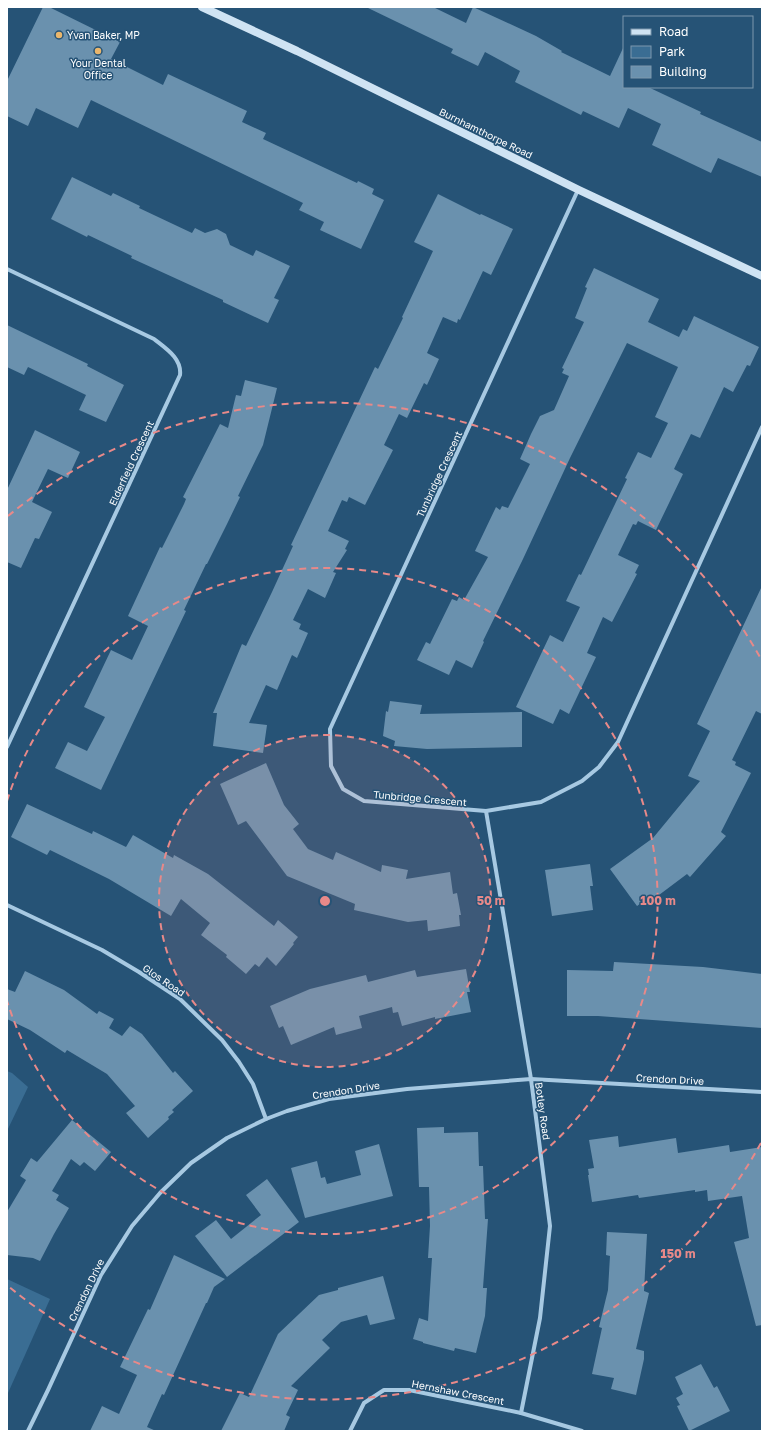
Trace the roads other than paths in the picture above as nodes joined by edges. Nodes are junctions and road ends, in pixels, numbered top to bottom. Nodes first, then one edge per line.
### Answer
1 (202, 7) edge
2 (578, 190) junction
3 (7, 269) edge
4 (762, 276) edge
5 (762, 428) edge
6 (7, 747) edge
7 (486, 811) junction
8 (7, 905) edge
9 (531, 1079) junction
10 (762, 1092) edge
11 (266, 1119) junction
12 (521, 1413) junction
13 (28, 1431) edge
14 (350, 1431) edge
15 (582, 1431) edge

1 - 2 main road, Burnhamthorpe Road
2 - 4 main road, Burnhamthorpe Road
2 - 7 street, Tunbridge Crescent
3 - 6 street, Elderfield Crescent
5 - 7 street, Tunbridge Crescent
7 - 9 street, Botley Road
8 - 11 street, Glos Road
9 - 10 street, Crendon Drive
9 - 11 street, Crendon Drive
9 - 12 street, Botley Road
11 - 13 street, Crendon Drive
12 - 14 street, Hernshaw Crescent
12 - 15 street, Hernshaw Crescent

